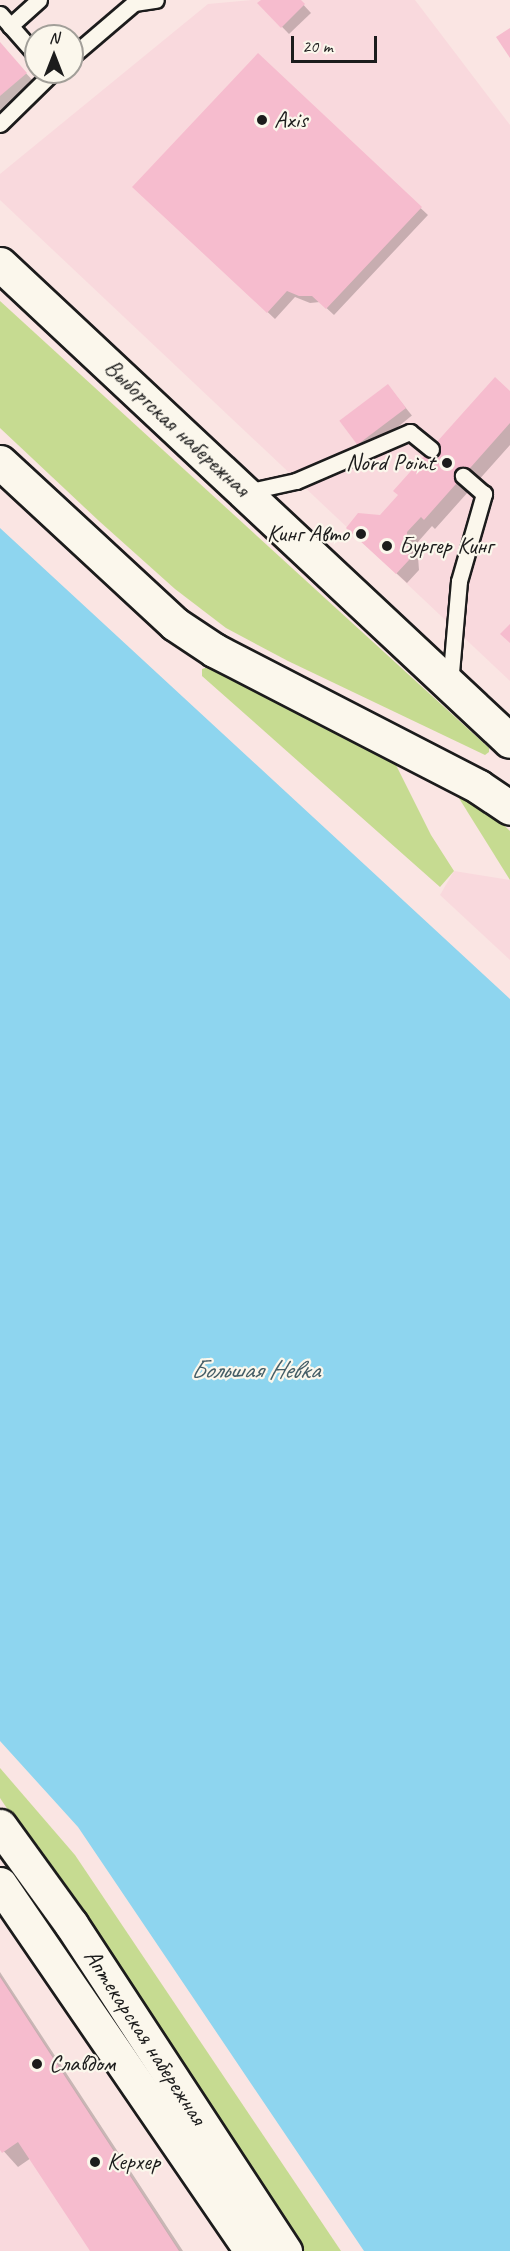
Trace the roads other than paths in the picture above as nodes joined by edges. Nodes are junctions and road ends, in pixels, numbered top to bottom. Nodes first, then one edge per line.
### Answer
1 (39, 0) edge
2 (156, 0) edge
3 (134, 2) edge
4 (5, 20) edge
5 (24, 41) edge
6 (84, 46) edge
7 (40, 84) edge
8 (0, 124) edge
9 (0, 264) edge
10 (431, 449) dead end
11 (0, 462) edge
12 (463, 476) dead end
13 (246, 492) junction
14 (450, 687) junction
15 (510, 741) edge
16 (510, 808) edge
17 (0, 1826) edge
18 (0, 1884) edge
19 (251, 2251) edge
20 (285, 2251) edge

1 - 4 lane
2 - 3 lane
3 - 6 lane
4 - 5 lane
7 - 8 lane
9 - 13 main road, Выборгская набережная
10 - 13 lane
11 - 16 main road
12 - 14 lane
13 - 14 main road, Выборгская набережная
14 - 15 main road, Выборгская набережная
17 - 20 main road, Аптекарская набережная
18 - 19 main road, Аптекарская набережная

